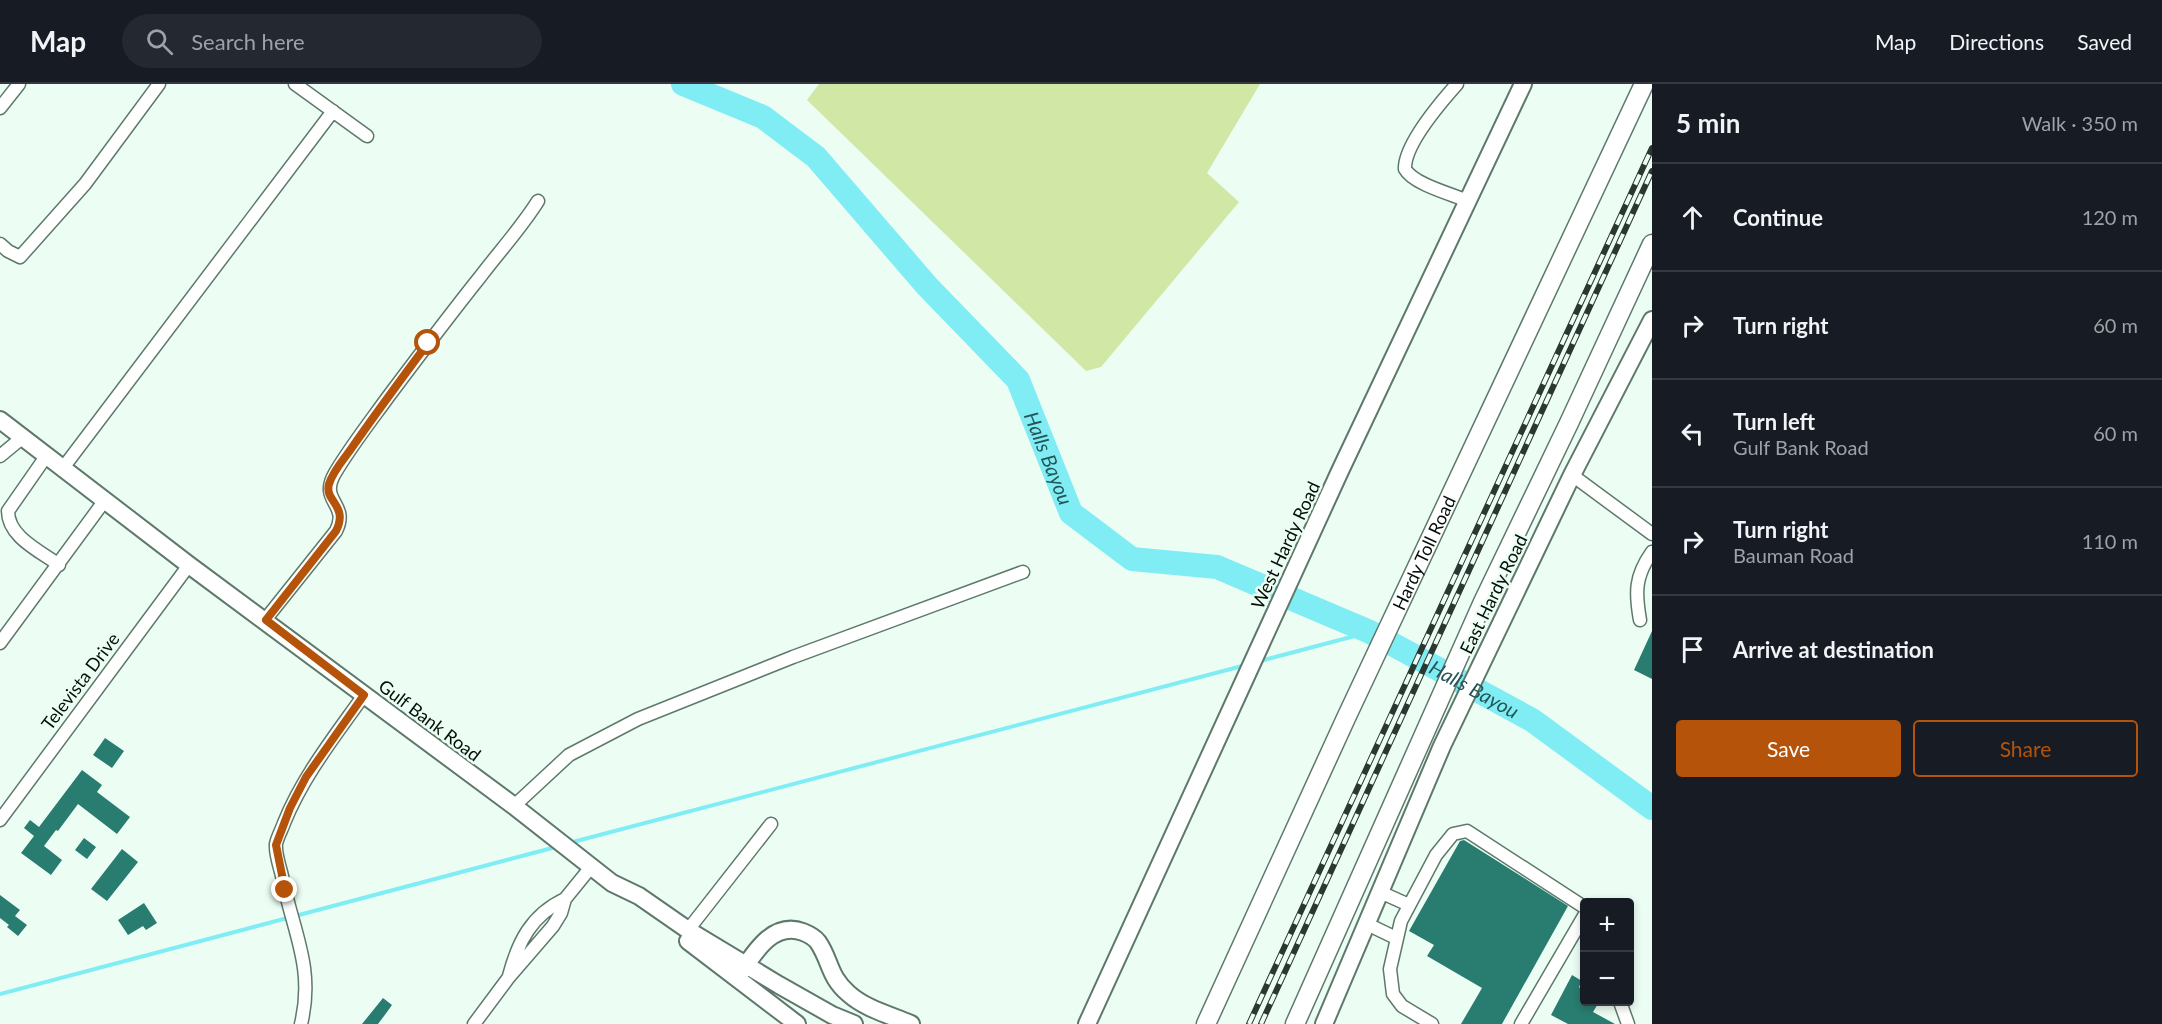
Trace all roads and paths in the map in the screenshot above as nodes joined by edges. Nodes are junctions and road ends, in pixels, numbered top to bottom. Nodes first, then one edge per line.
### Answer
1 (19, 84) edge
2 (159, 84) edge
3 (295, 84) edge
4 (1457, 84) edge
5 (1523, 84) edge
6 (1644, 84) edge
7 (0, 108) edge
8 (333, 111) junction
9 (367, 136) dead end
10 (538, 201) dead end
11 (1468, 201) junction
12 (0, 244) edge
13 (1652, 244) edge
14 (1652, 271) edge
15 (1652, 320) edge
16 (0, 420) edge
17 (1569, 423) junction
18 (23, 437) junction
19 (47, 455) junction
20 (0, 456) edge
21 (63, 468) junction
22 (1572, 475) junction
23 (105, 500) junction
24 (1652, 534) edge
25 (1652, 552) edge
26 (189, 565) junction
27 (59, 566) junction
28 (1023, 572) dead end
29 (266, 620) junction
30 (1640, 620) dead end
31 (0, 643) edge
32 (364, 695) junction
33 (514, 806) junction
34 (0, 820) edge
35 (771, 824) dead end
36 (587, 863) junction
37 (612, 883) junction
38 (1380, 892) junction
39 (1580, 904) edge
40 (1409, 905) junction
41 (1580, 923) edge
42 (1367, 924) junction
43 (688, 930) junction
44 (1396, 938) junction
45 (742, 972) junction
46 (1621, 1006) edge
47 (301, 1024) edge
48 (474, 1024) edge
49 (797, 1024) edge
50 (854, 1024) edge
51 (911, 1024) edge
52 (1087, 1024) edge
53 (1206, 1024) edge
54 (1295, 1024) edge
55 (1324, 1024) edge
56 (1432, 1024) edge
57 (1521, 1024) edge
58 (1628, 1024) edge

1 - 7 street
2 - 12 street
3 - 8 street
4 - 11 street
5 - 11 main road, West Hardy Road
6 - 53 highway, Hardy Toll Road
8 - 9 street
8 - 21 street
10 - 29 street
11 - 52 main road, West Hardy Road
13 - 17 highway
14 - 17 highway
15 - 22 main road, East Hardy Road
16 - 18 main road, Gulf Bank Road
17 - 54 highway
18 - 19 main road, Gulf Bank Road
18 - 20 street
19 - 21 main road, Gulf Bank Road
19 - 27 street
21 - 23 main road, Gulf Bank Road
22 - 24 street
22 - 38 main road, East Hardy Road
23 - 26 main road, Gulf Bank Road
23 - 27 street
25 - 30 street
26 - 29 main road, Gulf Bank Road
26 - 34 street, Televista Drive
27 - 31 street
28 - 33 street
29 - 32 main road, Gulf Bank Road
32 - 33 main road, Gulf Bank Road
32 - 47 street
33 - 36 main road, Gulf Bank Road
35 - 43 street
36 - 37 main road, Gulf Bank Road
36 - 48 street
37 - 43 main road, Gulf Bank Road
37 - 45 main road
38 - 40 street
38 - 42 main road, East Hardy Road
39 - 40 street
40 - 44 street
41 - 57 street
42 - 44 street
42 - 55 main road, East Hardy Road
43 - 45 main road, Gulf Bank Road
44 - 56 street
45 - 49 main road
45 - 50 main road, Gulf Bank Road
45 - 51 main road
46 - 58 street

